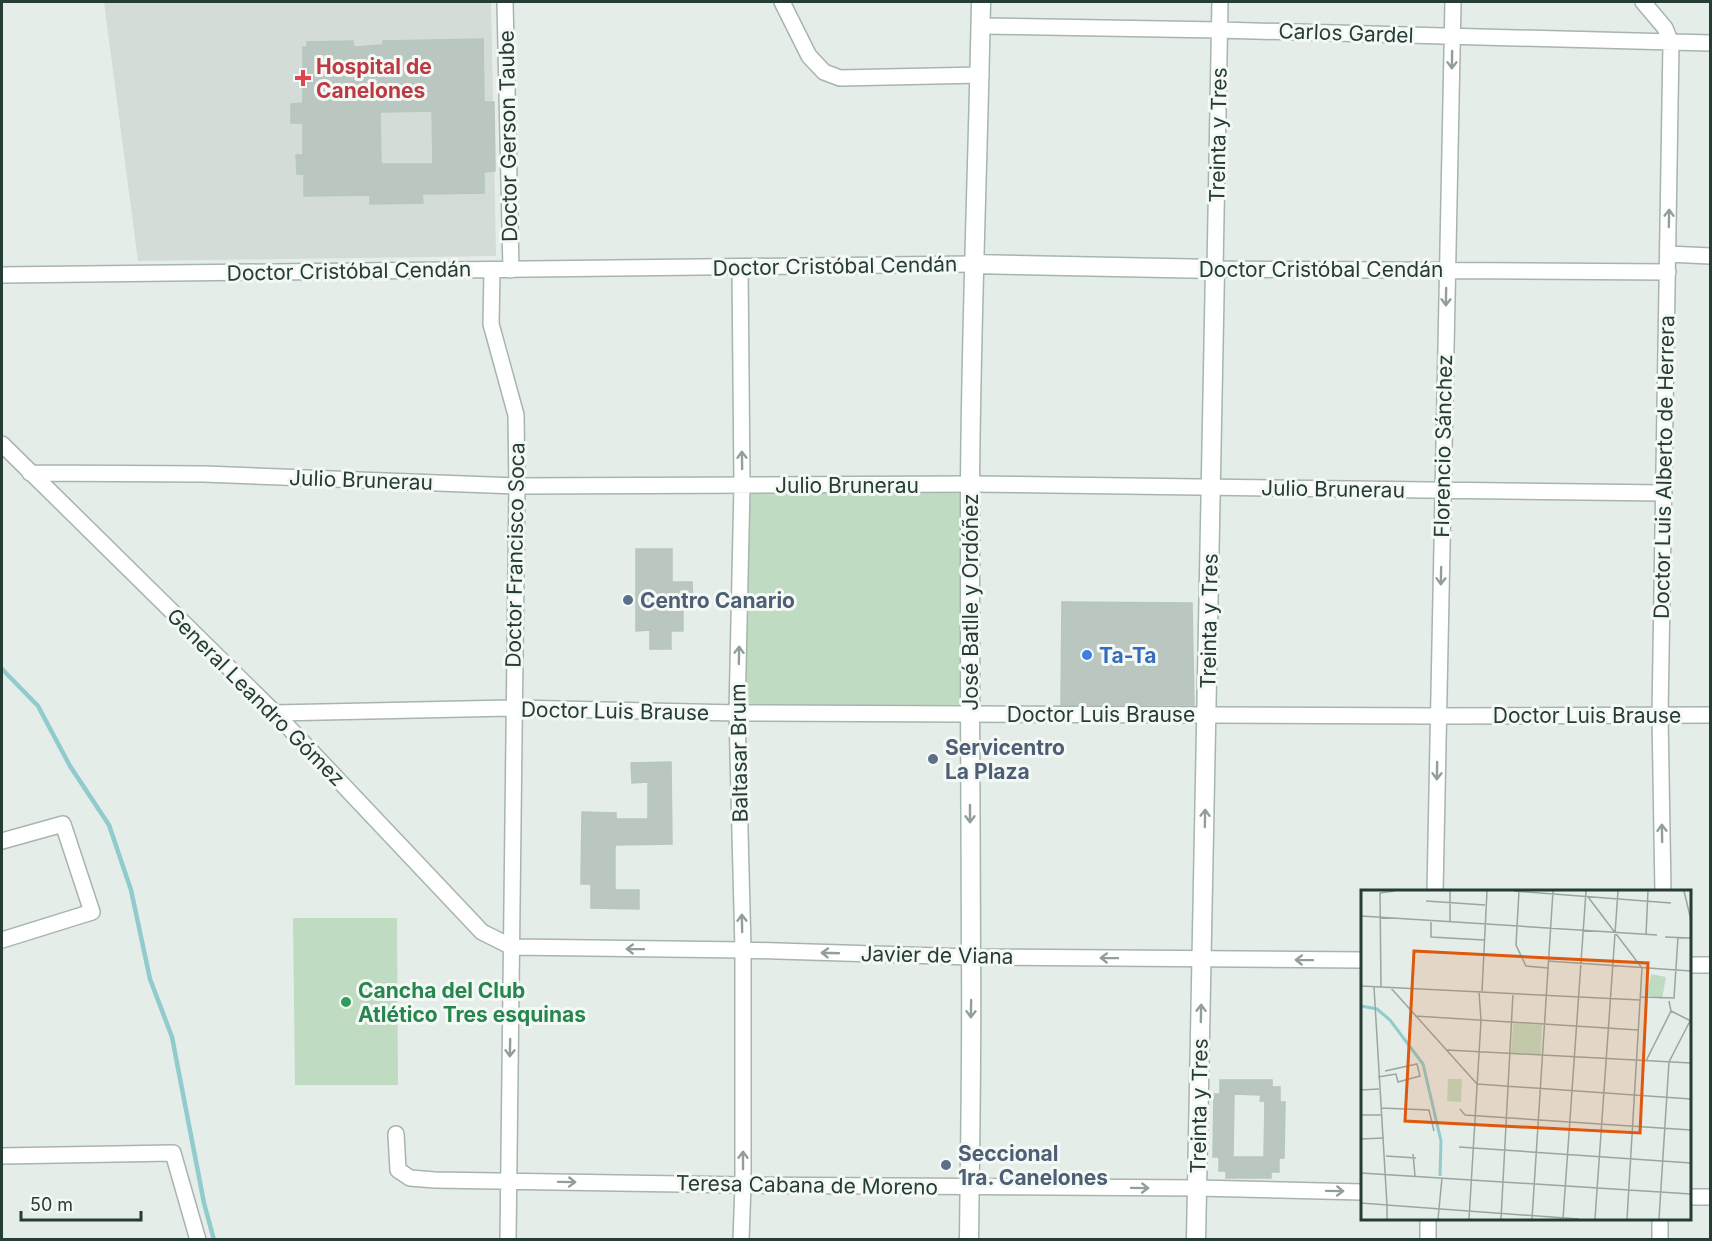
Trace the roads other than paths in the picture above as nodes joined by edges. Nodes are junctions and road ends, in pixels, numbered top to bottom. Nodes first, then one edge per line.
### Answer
1 (505, 2) edge
2 (782, 2) edge
3 (981, 2) edge
4 (1220, 2) edge
5 (1453, 2) edge
6 (1643, 2) edge
7 (981, 26) junction
8 (1219, 30) junction
9 (1452, 36) junction
10 (1671, 42) junction
11 (1710, 43) edge
12 (981, 75) junction
13 (1668, 254) junction
14 (1710, 256) edge
15 (973, 264) junction
16 (740, 267) junction
17 (1215, 269) junction
18 (492, 270) junction
19 (511, 270) junction
20 (1447, 270) junction
21 (1668, 272) junction
22 (2, 275) edge
23 (2, 444) edge
24 (30, 473) junction
25 (970, 484) junction
26 (517, 486) junction
27 (742, 486) junction
28 (1211, 488) junction
29 (1442, 491) junction
30 (1664, 493) junction
31 (514, 708) junction
32 (275, 713) junction
33 (737, 713) junction
34 (969, 714) junction
35 (1207, 715) junction
36 (1660, 715) junction
37 (1710, 715) edge
38 (1438, 716) junction
39 (2, 841) edge
40 (1435, 890) edge
41 (1663, 890) edge
42 (2, 940) edge
43 (512, 947) junction
44 (743, 950) junction
45 (971, 957) junction
46 (1202, 959) junction
47 (1361, 960) edge
48 (1691, 965) edge
49 (1710, 965) edge
50 (396, 1134) dead end
51 (2, 1156) edge
52 (508, 1181) junction
53 (743, 1185) junction
54 (969, 1186) junction
55 (1197, 1188) junction
56 (1361, 1192) edge
57 (1691, 1197) edge
58 (1710, 1197) edge
59 (1428, 1220) edge
60 (1660, 1220) edge
61 (198, 1239) edge
62 (508, 1239) edge
63 (741, 1239) edge
64 (969, 1239) edge
65 (1196, 1239) edge
66 (1428, 1239) edge
67 (1660, 1239) edge

1 - 19 street, Doctor Gerson Taube
2 - 12 street
3 - 7 street, José Batlle y Ordóñez
4 - 8 street, Treinta y Tres
5 - 9 street, Florencio Sánchez
6 - 10 street
7 - 8 street, Carlos Gardel
7 - 12 street, José Batlle y Ordóñez
8 - 9 street, Carlos Gardel
8 - 17 street, Treinta y Tres
9 - 10 street, Carlos Gardel
9 -> 20 street, Florencio Sánchez
10 - 11 street, Carlos Gardel
13 -> 10 street, Doctor Luis Alberto de Herrera
12 - 15 street, José Batlle y Ordóñez
13 - 14 street
13 - 21 street, Doctor Luis Alberto de Herrera
15 - 16 street, Doctor Cristóbal Cendán
15 - 17 street, Doctor Cristóbal Cendán
15 - 25 street, José Batlle y Ordóñez
16 - 19 street, Doctor Cristóbal Cendán
27 -> 16 street, Baltasar Brum
17 - 20 street, Doctor Cristóbal Cendán
17 - 28 street, Treinta y Tres
18 - 19 street, Doctor Cristóbal Cendán
18 - 22 street, Doctor Cristóbal Cendán
18 - 26 street, Doctor Francisco Soca
20 - 21 street, Doctor Cristóbal Cendán
20 -> 29 street, Florencio Sánchez
21 - 30 street, Doctor Luis Alberto de Herrera
23 - 24 street, General Leandro Gómez
24 - 26 street, Julio Brunerau
24 - 32 street, General Leandro Gómez
25 - 27 street, Julio Brunerau
25 - 28 street, Julio Brunerau
25 - 34 street, José Batlle y Ordóñez
26 - 27 street, Julio Brunerau
26 - 31 street, Doctor Francisco Soca
33 -> 27 street, Baltasar Brum
28 - 29 street, Julio Brunerau
28 - 35 street, Treinta y Tres
29 - 30 street, Julio Brunerau
29 -> 38 street, Florencio Sánchez
30 - 36 street, Doctor Luis Alberto de Herrera
31 - 32 street, Doctor Luis Brause
31 - 33 street, Doctor Luis Brause
31 - 43 street, Doctor Francisco Soca
32 - 43 street, General Leandro Gómez
33 - 34 street, Doctor Luis Brause
44 -> 33 street, Baltasar Brum
34 - 35 street, Doctor Luis Brause
34 -> 45 street, José Batlle y Ordóñez
35 - 38 street, Doctor Luis Brause
46 -> 35 street, Treinta y Tres
36 - 37 street, Doctor Luis Brause
36 - 38 street, Doctor Luis Brause
41 -> 36 street, Doctor Luis Alberto de Herrera
38 -> 40 street, Florencio Sánchez
39 - 42 street
44 -> 43 street, Javier de Viana
43 -> 52 street, Doctor Francisco Soca
45 -> 44 street, Javier de Viana
53 -> 44 street, Baltasar Brum
46 -> 45 street, Javier de Viana
45 -> 54 street, José Batlle y Ordóñez
47 -> 46 street, Javier de Viana
55 -> 46 street, Treinta y Tres
48 - 49 street
50 - 52 street, Teresa Cabana de Moreno
51 - 61 street
52 -> 53 street, Teresa Cabana de Moreno
52 - 62 street, Doctor Francisco Soca
53 - 54 street, Teresa Cabana de Moreno
53 - 63 street, Baltasar Brum
54 -> 55 street, Teresa Cabana de Moreno
54 - 64 street, José Batlle y Ordóñez
55 -> 56 street, Teresa Cabana de Moreno
55 - 65 street, Treinta y Tres
57 - 58 street
59 - 66 street
60 - 67 street

